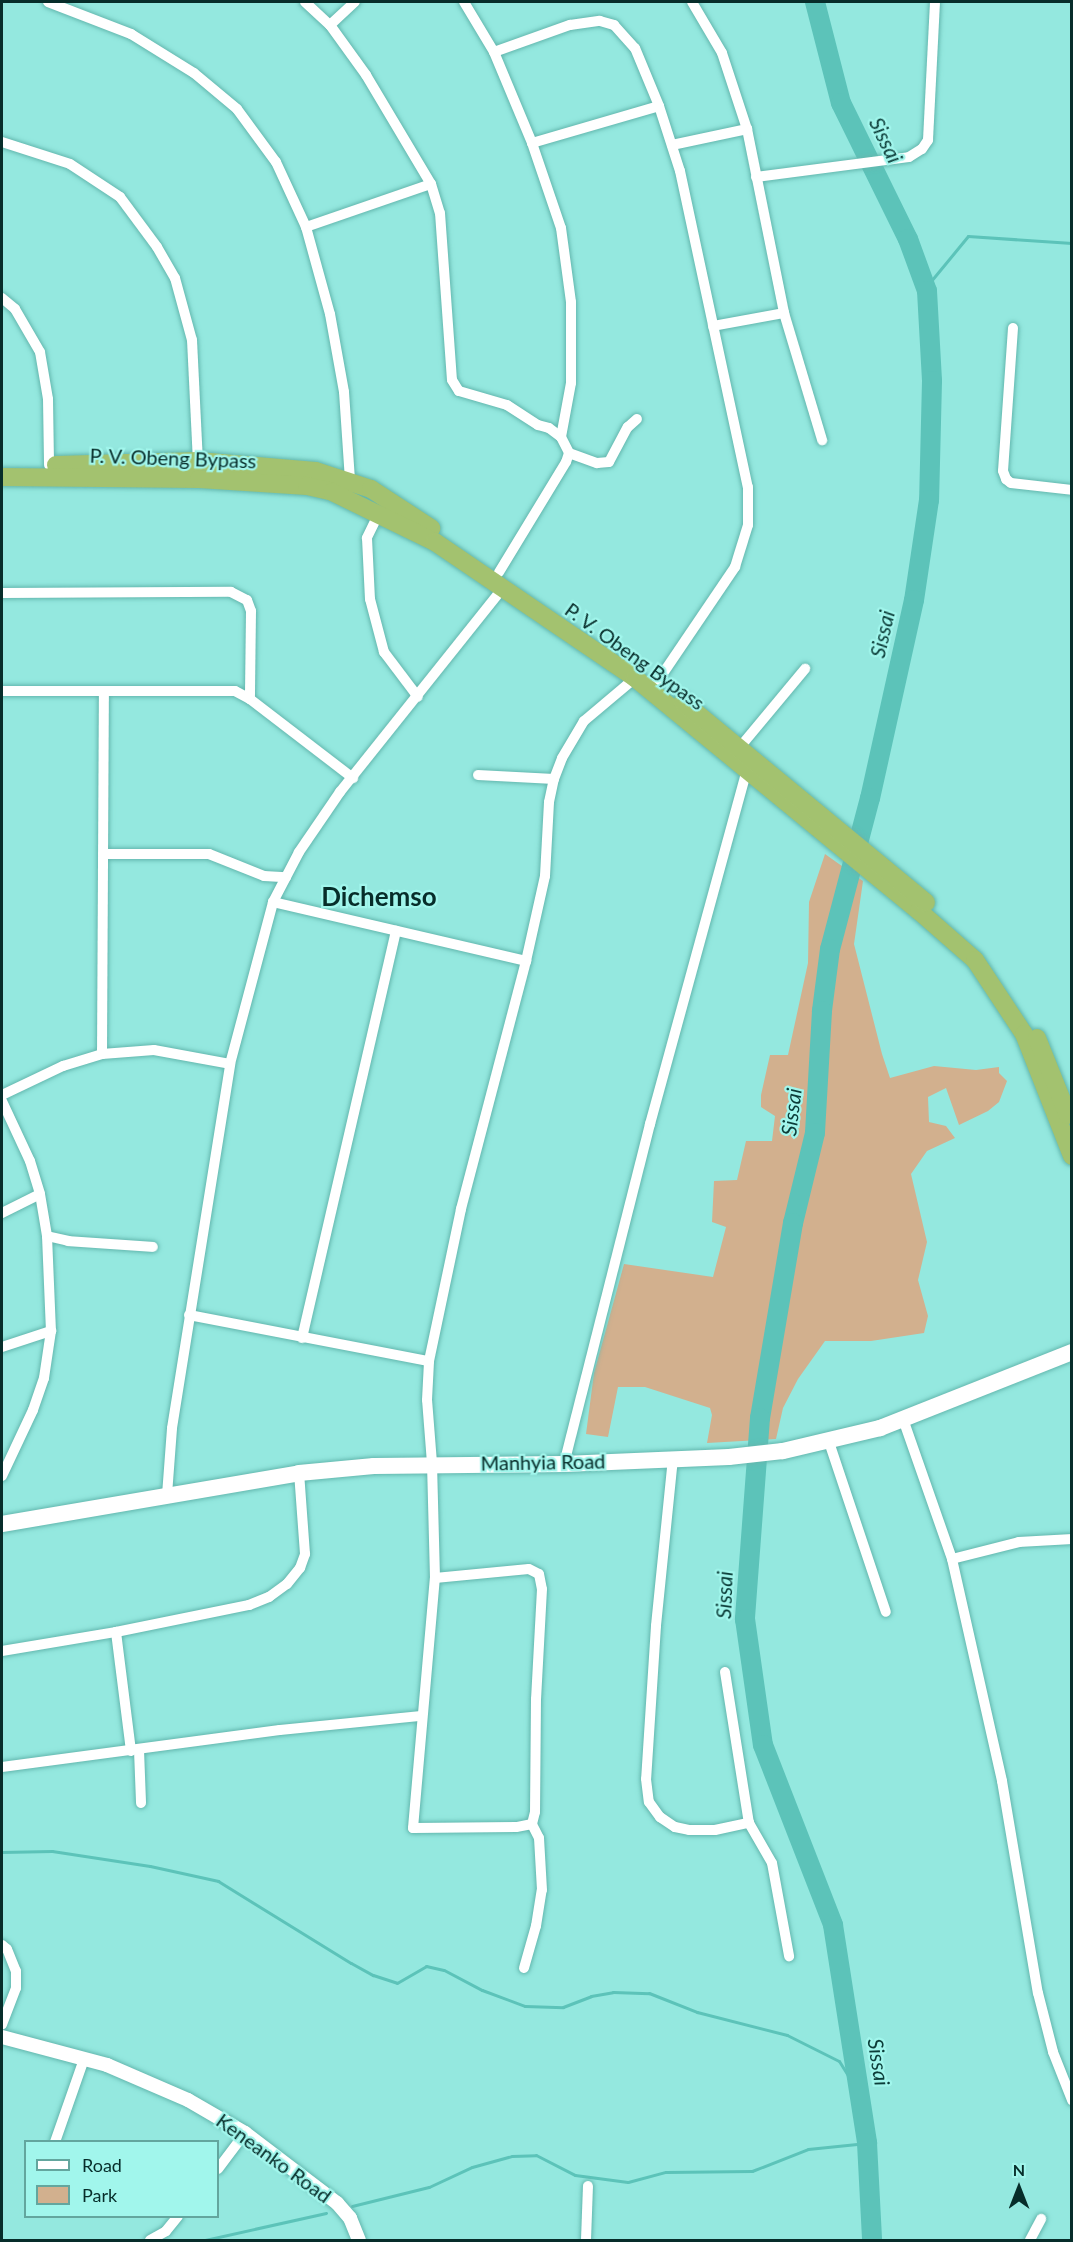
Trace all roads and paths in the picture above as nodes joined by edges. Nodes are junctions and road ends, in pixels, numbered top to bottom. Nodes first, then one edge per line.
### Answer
1 (48, 2) edge
2 (305, 2) edge
3 (355, 2) edge
4 (464, 2) edge
5 (692, 2) edge
6 (935, 2) edge
7 (330, 25) junction
8 (494, 52) junction
9 (659, 106) junction
10 (747, 129) junction
11 (2, 142) edge
12 (532, 143) junction
13 (672, 145) junction
14 (756, 177) junction
15 (431, 184) junction
16 (306, 227) junction
17 (2, 298) edge
18 (784, 313) junction
19 (712, 326) junction
20 (1013, 328) dead end
21 (638, 419) dead end
22 (561, 437) junction
23 (822, 440) dead end
24 (569, 453) junction
25 (198, 461) junction
26 (2, 465) edge
27 (49, 465) junction
28 (2, 477) edge
29 (350, 481) junction
30 (1071, 490) edge
31 (379, 513) junction
32 (501, 580) junction
33 (2, 593) edge
34 (805, 669) dead end
35 (635, 678) junction
36 (654, 686) junction
37 (2, 691) edge
38 (104, 691) junction
39 (418, 698) junction
40 (250, 699) junction
41 (740, 747) junction
42 (747, 769) junction
43 (478, 775) dead end
44 (353, 778) junction
45 (554, 779) junction
46 (848, 844) junction
47 (103, 854) junction
48 (862, 857) junction
49 (286, 877) junction
50 (273, 902) junction
51 (396, 931) junction
52 (526, 961) junction
53 (102, 1054) junction
54 (230, 1064) junction
55 (2, 1095) edge
56 (2, 1101) edge
57 (1071, 1125) edge
58 (1071, 1156) edge
59 (40, 1194) junction
60 (2, 1213) edge
61 (47, 1236) junction
62 (153, 1247) dead end
63 (189, 1315) junction
64 (51, 1331) junction
65 (302, 1338) junction
66 (2, 1347) edge
67 (1071, 1352) edge
68 (429, 1361) junction
69 (903, 1419) junction
70 (829, 1442) junction
71 (673, 1458) junction
72 (432, 1463) junction
73 (564, 1464) junction
74 (299, 1473) junction
75 (2, 1476) edge
76 (167, 1495) junction
77 (2, 1524) edge
78 (1071, 1539) edge
79 (952, 1558) junction
80 (435, 1578) junction
81 (886, 1612) dead end
82 (116, 1632) junction
83 (2, 1652) edge
84 (725, 1672) dead end
85 (421, 1716) junction
86 (135, 1751) junction
87 (2, 1767) edge
88 (141, 1803) dead end
89 (749, 1823) junction
90 (532, 1824) junction
91 (2, 1945) edge
92 (789, 1956) dead end
93 (524, 1968) dead end
94 (2, 2024) edge
95 (2, 2037) edge
96 (84, 2059) junction
97 (1071, 2100) edge
98 (245, 2133) junction
99 (56, 2140) edge
100 (219, 2168) edge
101 (588, 2186) dead end
102 (177, 2218) edge
103 (1041, 2219) dead end
104 (150, 2241) edge
105 (359, 2241) edge
106 (586, 2241) edge
107 (1030, 2241) edge

1 - 16 street
2 - 7 street
3 - 7 street
4 - 8 street
5 - 10 street
6 - 14 street
7 - 15 street
8 - 9 street
8 - 12 street
9 - 12 street
9 - 13 street
10 - 13 street
10 - 14 street
11 - 25 street
12 - 22 street
13 - 19 street
14 - 18 street
15 - 16 street
15 - 22 street
16 - 29 street
17 - 27 street
18 - 19 street
18 - 23 street
19 - 36 street
20 - 30 street
21 - 24 street
22 - 24 street
24 - 32 street
25 - 27 highway, P. V. Obeng Bypass
25 - 29 highway, P. V. Obeng Bypass
26 - 27 highway, P. V. Obeng Bypass
28 - 31 highway, P. V. Obeng Bypass
29 - 32 highway, P. V. Obeng Bypass
31 - 32 highway, P. V. Obeng Bypass
31 - 39 street
32 - 35 highway, P. V. Obeng Bypass
32 - 36 highway, P. V. Obeng Bypass
32 - 39 street
33 - 40 street
34 - 41 street
35 - 36 highway, P. V. Obeng Bypass
35 - 45 street
36 - 41 highway, P. V. Obeng Bypass
36 - 42 highway, P. V. Obeng Bypass
37 - 38 street
38 - 40 street
38 - 47 street
39 - 44 street
40 - 44 street
41 - 46 highway, P. V. Obeng Bypass
42 - 46 highway, P. V. Obeng Bypass
42 - 73 street
43 - 45 street
44 - 49 street
45 - 52 street
46 - 48 highway, P. V. Obeng Bypass
47 - 49 street
47 - 53 street
48 - 57 highway, P. V. Obeng Bypass
48 - 58 highway, P. V. Obeng Bypass
49 - 50 street
50 - 51 street
50 - 54 street
51 - 52 street
51 - 65 street
52 - 68 street
53 - 54 street
53 - 55 street
54 - 63 street
56 - 59 street
59 - 60 street
59 - 61 street
61 - 62 street
61 - 64 street
63 - 65 street
63 - 76 street
64 - 66 street
64 - 75 street
65 - 68 street
67 - 69 main road, Manhyia Road
68 - 72 street
69 - 70 main road, Manhyia Road
69 - 79 street
70 - 71 main road, Manhyia Road
70 - 81 street
71 - 73 main road, Manhyia Road
71 - 89 street
72 - 73 main road, Manhyia Road
72 - 74 main road, Manhyia Road
72 - 80 street
74 - 76 main road, Manhyia Road
74 - 82 street
76 - 77 main road, Manhyia Road
78 - 79 street
79 - 97 street
80 - 85 street
80 - 90 street
82 - 83 street
82 - 86 street
84 - 89 street
85 - 86 street
85 - 90 street
86 - 87 street
86 - 88 street
89 - 92 street
90 - 93 street
91 - 94 street
95 - 96 street, Keneanko Road
96 - 98 street, Keneanko Road
96 - 99 street
98 - 100 street
98 - 105 street, Keneanko Road
101 - 106 street
102 - 104 street
103 - 107 street

